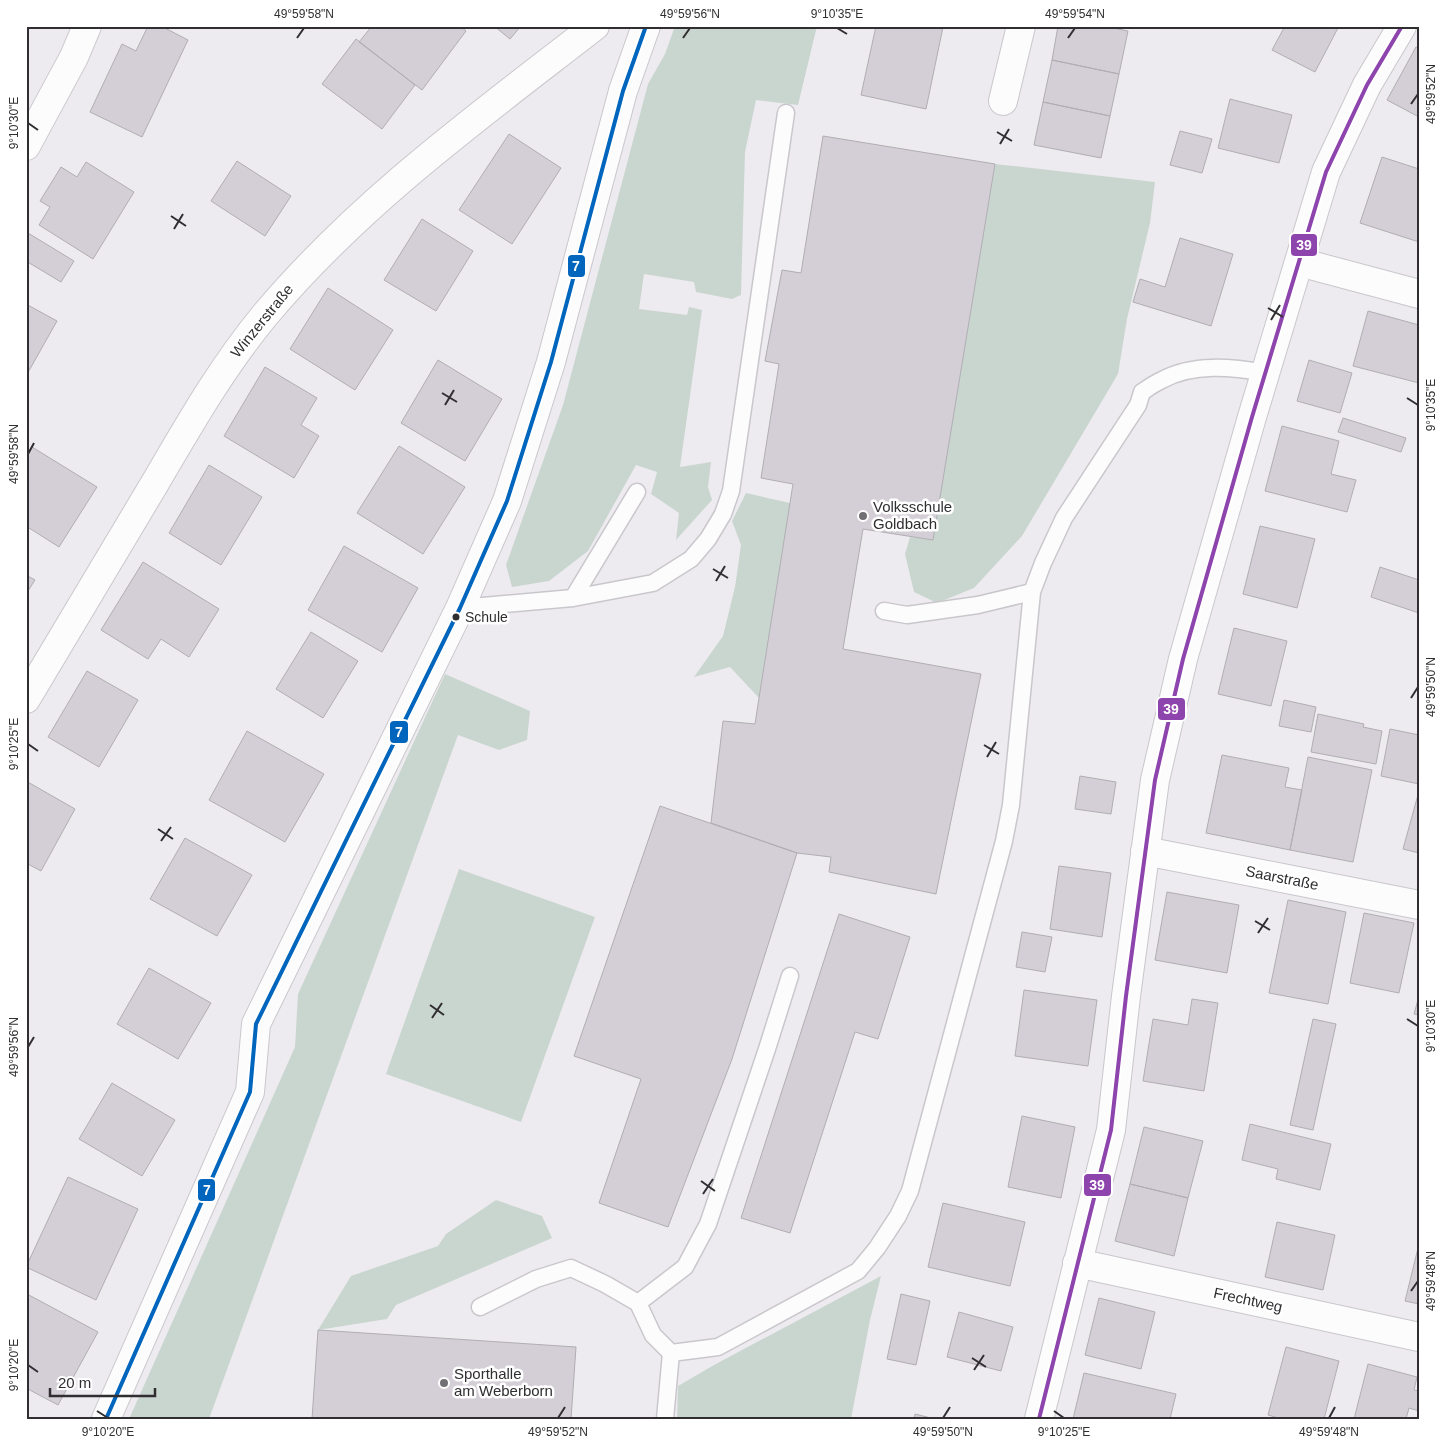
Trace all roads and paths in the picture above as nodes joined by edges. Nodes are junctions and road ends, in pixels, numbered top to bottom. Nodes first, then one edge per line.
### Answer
1 (87, 26) edge
2 (595, 26) edge
3 (646, 26) edge
4 (1021, 26) edge
5 (1402, 26) edge
6 (1003, 101) dead end
7 (786, 113) dead end
8 (26, 146) edge
9 (1299, 262) junction
10 (1419, 294) edge
11 (1265, 373) junction
12 (637, 492) dead end
13 (1032, 592) junction
14 (573, 598) junction
15 (460, 608) junction
16 (884, 611) dead end
17 (26, 698) edge
18 (1144, 851) junction
19 (1419, 905) edge
20 (790, 976) dead end
21 (1077, 1263) junction
22 (638, 1303) junction
23 (480, 1307) dead end
24 (1419, 1337) edge
25 (671, 1352) junction
26 (106, 1419) edge
27 (665, 1419) edge
28 (1039, 1419) edge

1 - 8 street
2 - 17 street, Winzerstraße
3 - 15 street
4 - 6 street
5 - 9 street
7 - 14 lane
9 - 10 street
9 - 11 street
11 - 13 lane
11 - 18 street
12 - 14 lane
13 - 16 lane
13 - 25 lane
14 - 15 lane
15 - 26 street
18 - 19 street, Saarstraße
18 - 21 street
20 - 22 lane
21 - 24 street, Frechtweg
21 - 28 street
22 - 23 lane
22 - 25 lane
25 - 27 lane

